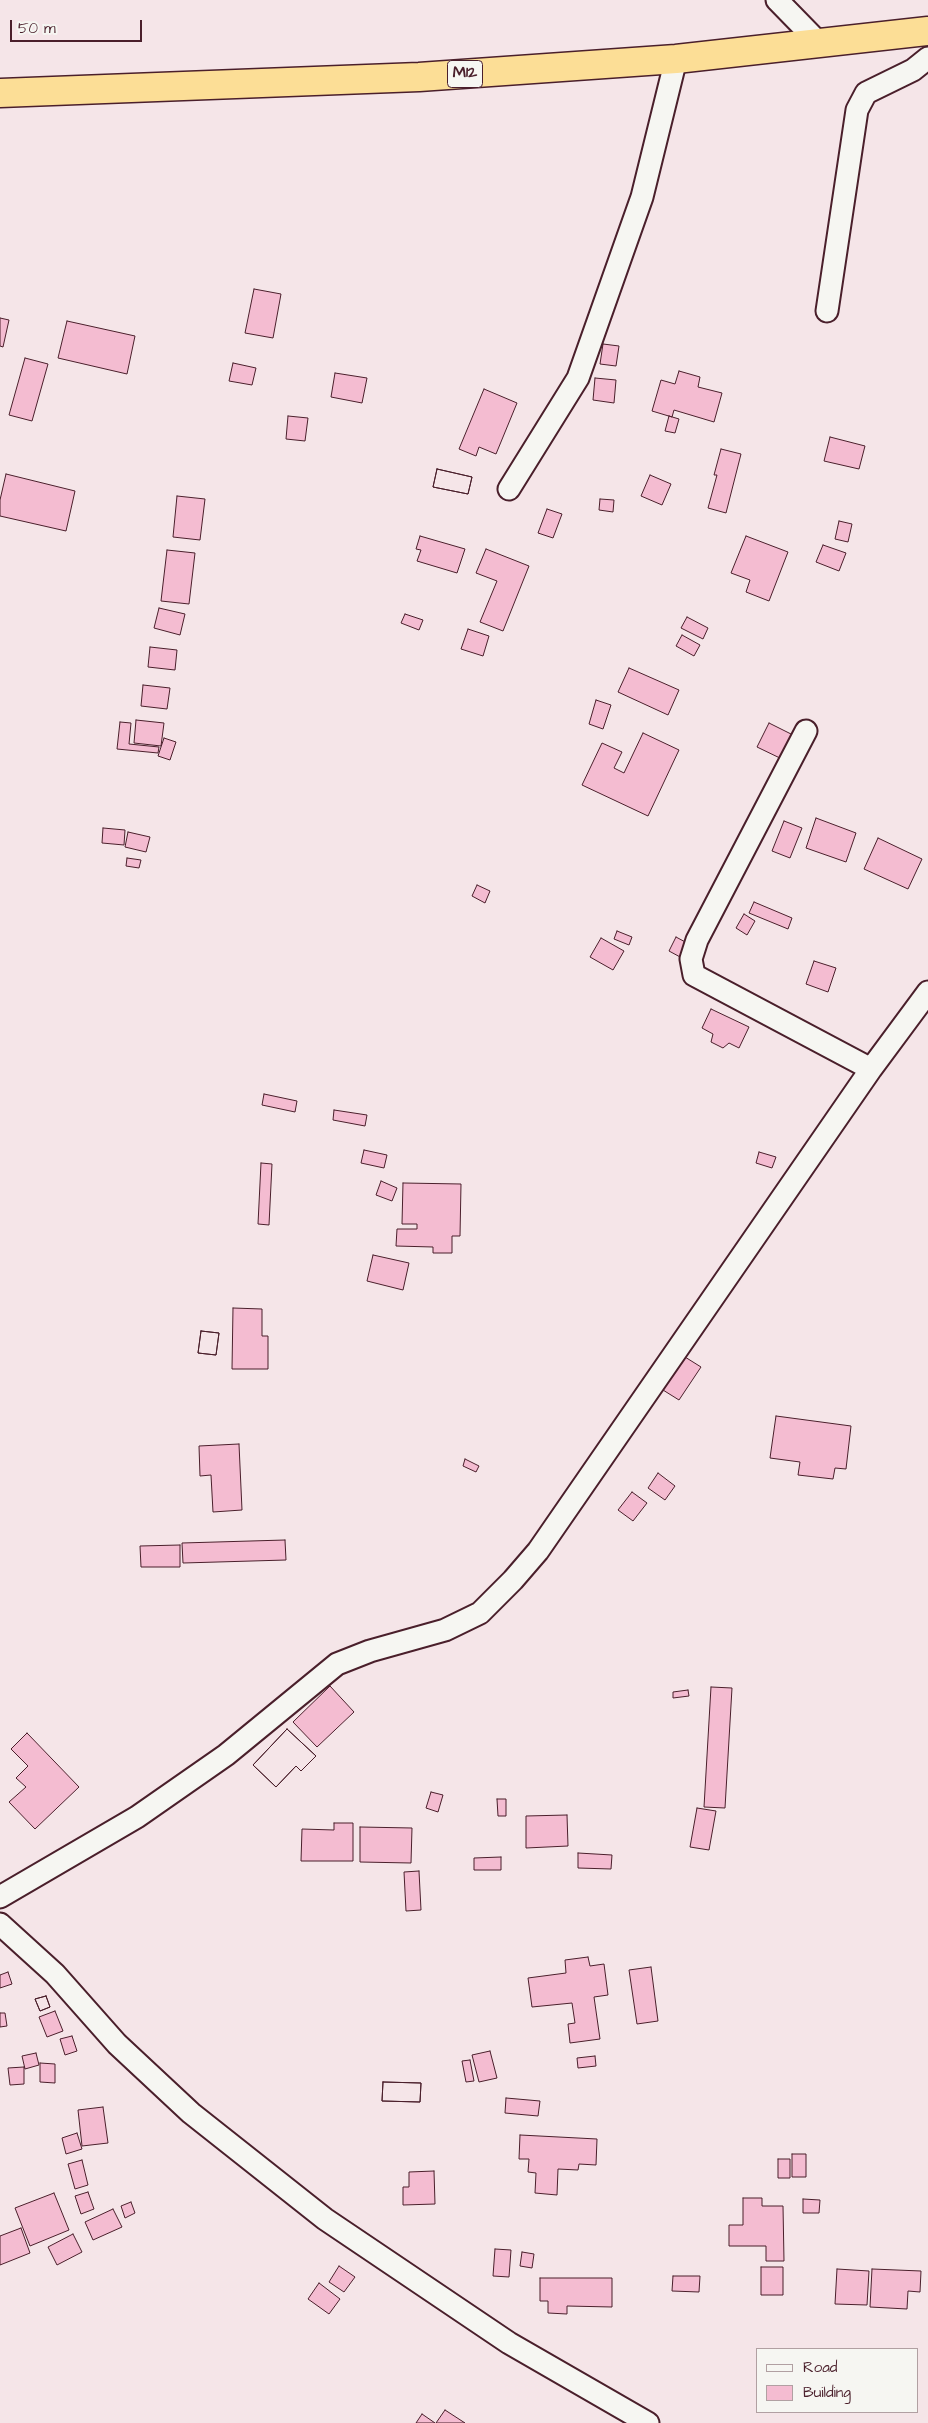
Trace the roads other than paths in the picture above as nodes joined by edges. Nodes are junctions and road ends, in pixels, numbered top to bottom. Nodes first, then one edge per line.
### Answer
1 (777, 0) edge
2 (928, 31) edge
3 (819, 43) junction
4 (928, 58) edge
5 (676, 59) junction
6 (0, 93) edge
7 (827, 311) dead end
8 (509, 489) dead end
9 (806, 731) dead end
10 (928, 992) edge
11 (871, 1069) junction
12 (0, 1897) edge
13 (0, 1924) edge
14 (648, 2423) edge

1 - 3 street
2 - 3 highway, M12
3 - 5 highway, M12
4 - 7 street
5 - 6 highway, M12
5 - 8 street
9 - 11 street
10 - 11 street
11 - 12 street
13 - 14 street

